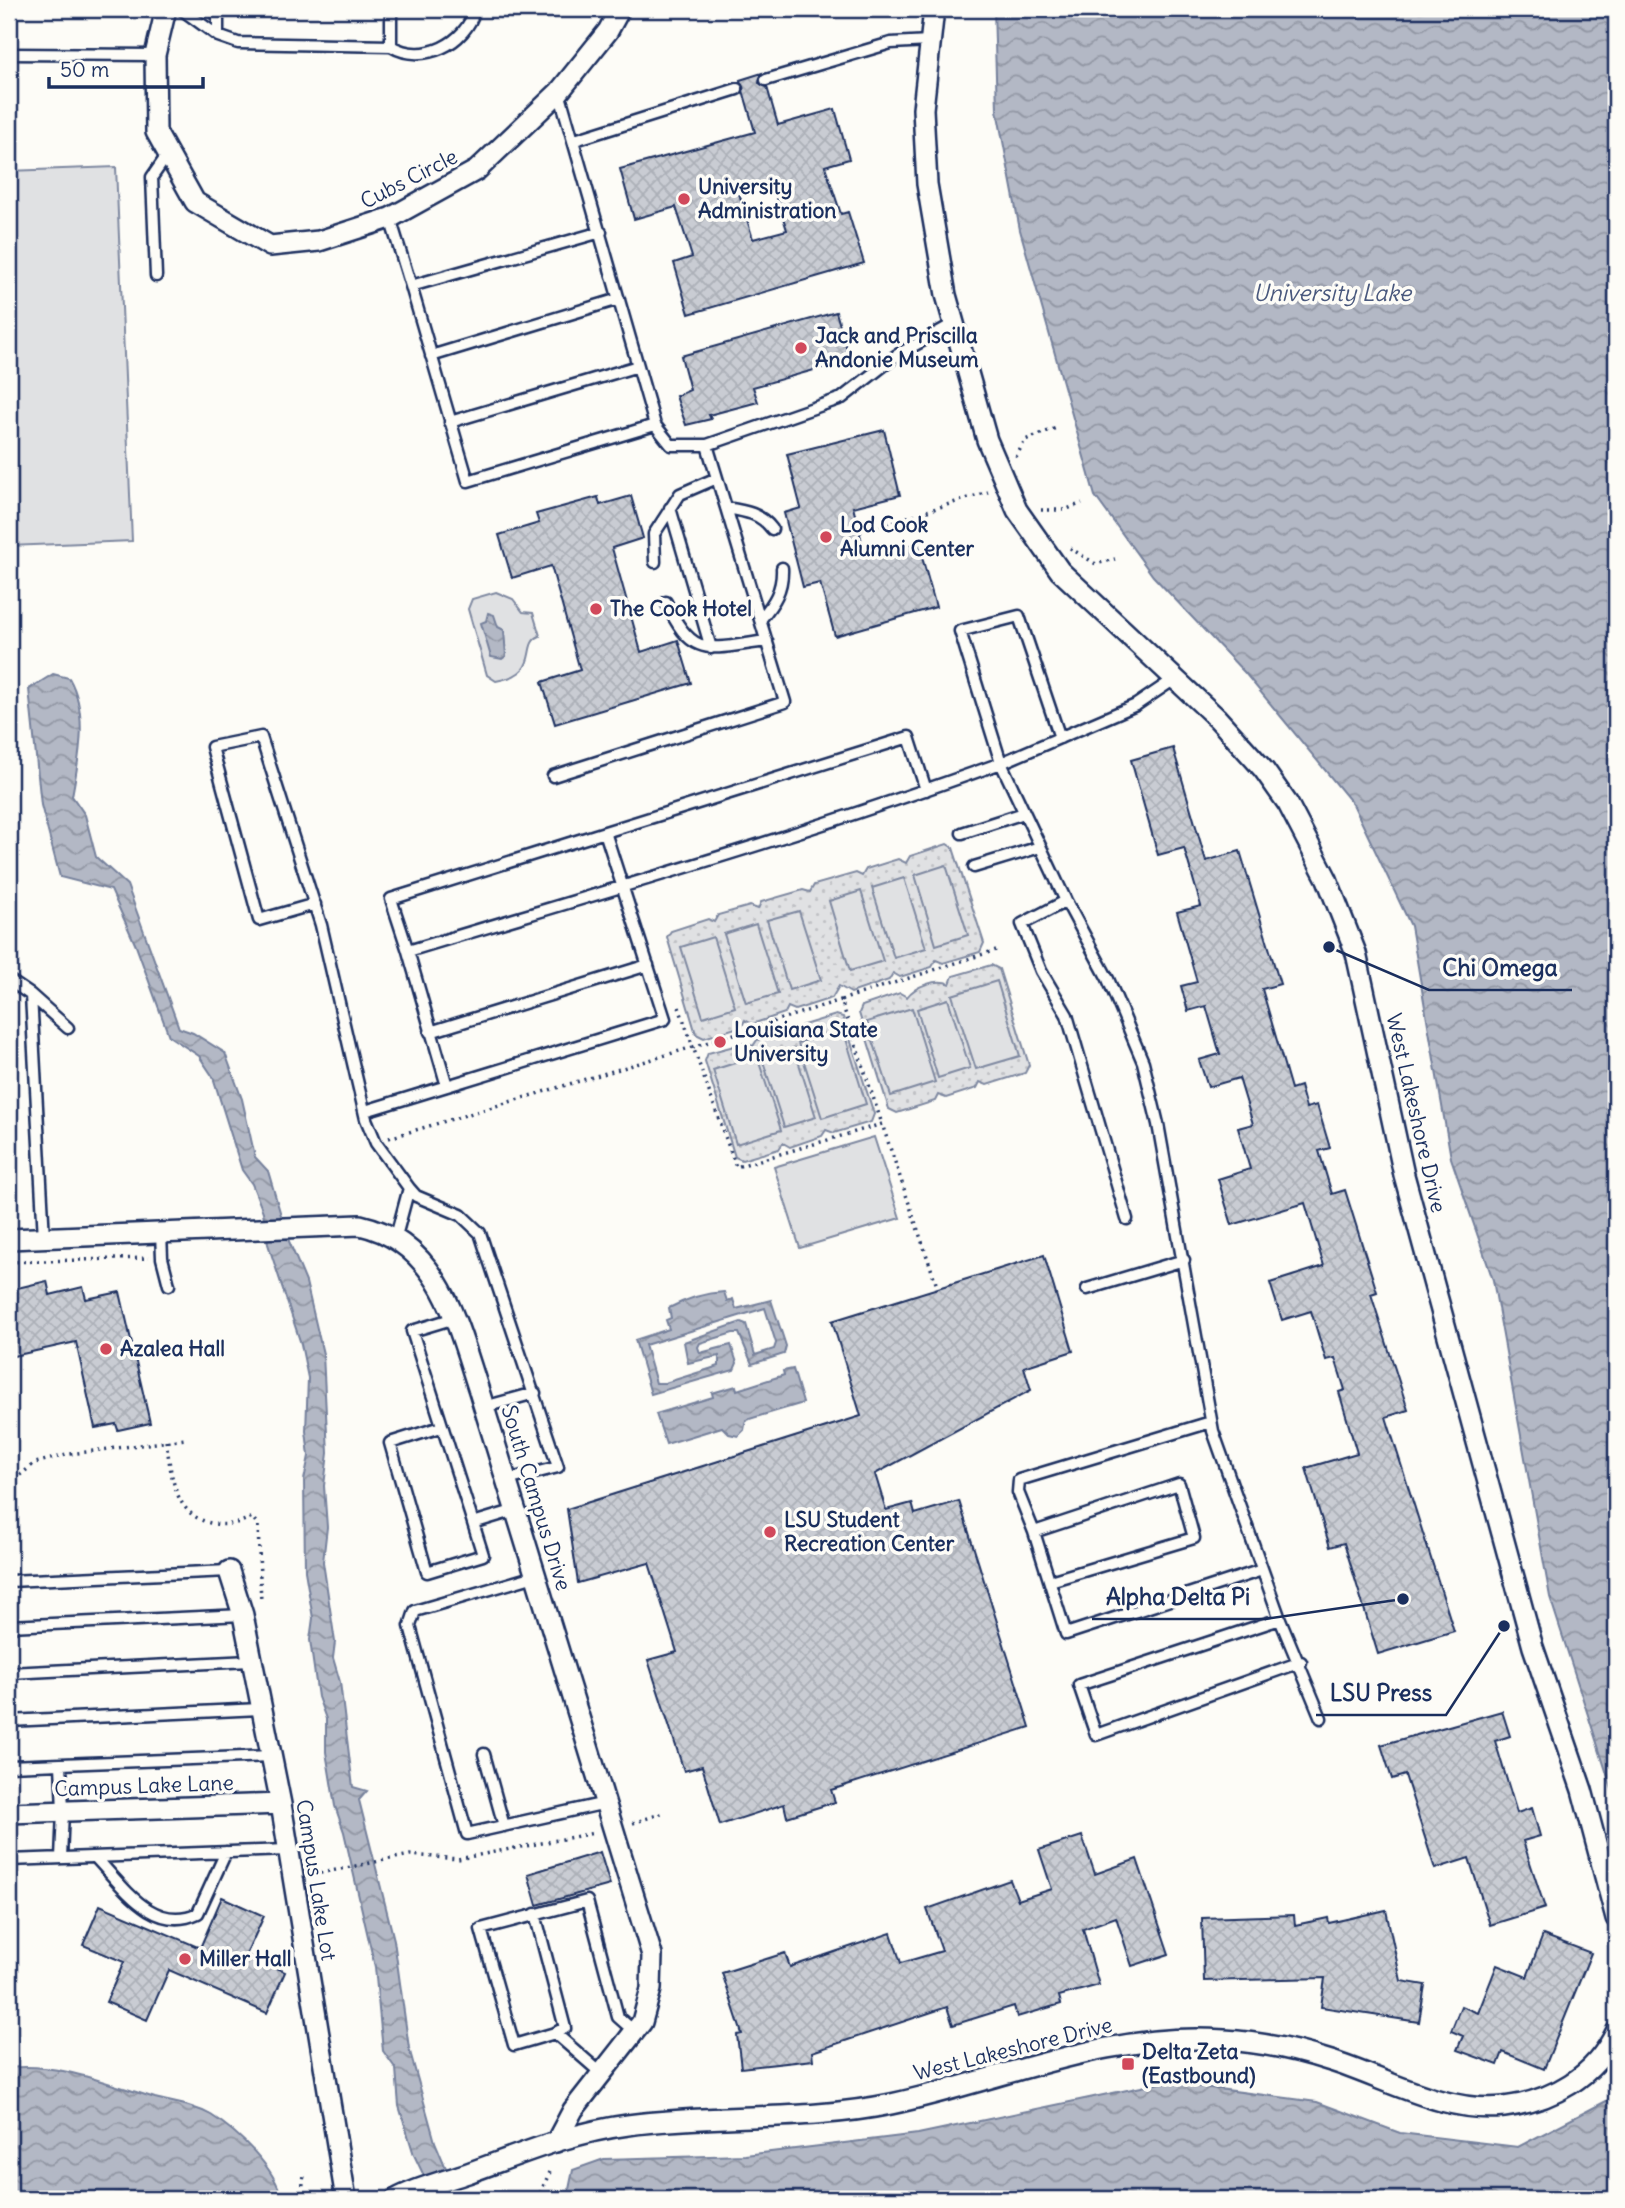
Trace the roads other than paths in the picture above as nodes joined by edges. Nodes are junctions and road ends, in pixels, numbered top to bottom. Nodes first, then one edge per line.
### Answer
1 (166, 9) edge
2 (181, 9) edge
3 (218, 9) edge
4 (391, 9) edge
5 (475, 9) edge
6 (620, 9) edge
7 (934, 9) edge
8 (218, 36) junction
9 (930, 41) junction
10 (391, 46) junction
11 (9, 54) edge
12 (155, 55) junction
13 (766, 80) dead end
14 (737, 89) dead end
15 (559, 92) junction
16 (575, 140) junction
17 (168, 154) junction
18 (390, 218) junction
19 (601, 232) junction
20 (156, 276) dead end
21 (411, 286) junction
22 (619, 299) junction
23 (953, 324) junction
24 (431, 356) junction
25 (638, 366) junction
26 (450, 422) junction
27 (655, 425) junction
28 (707, 444) junction
29 (717, 478) junction
30 (670, 508) junction
31 (726, 509) junction
32 (772, 528) dead end
33 (655, 562) dead end
34 (782, 568) dead end
35 (666, 602) dead end
36 (760, 620) junction
37 (767, 641) junction
38 (710, 648) junction
39 (1175, 678) junction
40 (1060, 738) junction
41 (1001, 763) junction
42 (553, 776) dead end
43 (926, 790) junction
44 (1024, 813) junction
45 (605, 832) junction
46 (962, 833) dead end
47 (1040, 847) junction
48 (974, 867) dead end
49 (623, 886) junction
50 (1066, 901) junction
51 (314, 904) junction
52 (408, 951) junction
53 (648, 965) junction
54 (9, 980) edge
55 (31, 995) junction
56 (68, 1028) dead end
57 (430, 1032) junction
58 (447, 1086) junction
59 (365, 1111) junction
60 (409, 1188) junction
61 (1127, 1220) dead end
62 (161, 1233) junction
63 (44, 1238) junction
64 (9, 1239) edge
65 (395, 1240) junction
66 (1184, 1260) junction
67 (169, 1286) dead end
68 (1087, 1289) dead end
69 (455, 1317) junction
70 (535, 1393) junction
71 (484, 1407) junction
72 (1211, 1422) junction
73 (441, 1427) junction
74 (507, 1480) junction
75 (516, 1510) junction
76 (472, 1523) junction
77 (1034, 1532) junction
78 (1262, 1570) junction
79 (229, 1571) joint
80 (535, 1576) junction
81 (9, 1581) edge
82 (1050, 1581) junction
83 (243, 1615) junction
84 (1280, 1619) junction
85 (9, 1626) edge
86 (250, 1661) junction
87 (1301, 1662) junction
88 (9, 1673) edge
89 (260, 1709) junction
90 (1321, 1718) dead end
91 (9, 1721) edge
92 (484, 1754) dead end
93 (271, 1756) junction
94 (61, 1764) junction
95 (9, 1766) edge
96 (607, 1803) junction
97 (281, 1804) junction
98 (63, 1811) junction
99 (9, 1813) edge
100 (504, 1826) junction
101 (288, 1850) junction
102 (226, 1852) junction
103 (95, 1857) junction
104 (61, 1858) junction
105 (9, 1860) edge
106 (535, 1914) junction
107 (1616, 1919) edge
108 (1616, 2032) edge
109 (555, 2033) junction
110 (635, 2033) junction
111 (602, 2074) junction
112 (556, 2142) junction
113 (399, 2198) edge
114 (346, 2199) edge

1 - 12 street, Cubs Circle
2 - 8 lane
3 - 8 lane
4 - 10 lane
5 - 10 lane
6 - 15 street, Cubs Circle
7 - 9 street, West Lakeshore Drive
8 - 10 lane
9 - 13 lane
9 - 23 street, West Lakeshore Drive
11 - 12 lane
12 - 17 street, Cubs Circle
14 - 16 lane
15 - 16 lane
15 - 18 street, Cubs Circle
16 - 19 lane
17 - 18 street, Cubs Circle
17 - 20 lane
18 - 21 lane
19 - 21 lane
19 - 22 lane
21 - 24 lane
22 - 24 lane
22 - 25 lane
23 - 28 lane
23 - 39 street, West Lakeshore Drive
24 - 26 lane
25 - 26 lane
25 - 27 lane
26 - 27 lane
27 - 28 lane
28 - 29 lane
29 - 30 lane
29 - 31 lane
30 - 33 lane
30 - 38 lane
31 - 32 lane
31 - 36 lane
34 - 36 lane
35 - 38 lane
36 - 37 lane
37 - 38 lane
37 - 42 lane
39 - 40 lane
39 - 107 street, West Lakeshore Drive
40 - 41 lane
40 - 41 lane
41 - 43 lane
41 - 44 lane
43 - 45 lane
43 - 49 lane
44 - 46 lane
44 - 47 lane
45 - 49 lane
45 - 52 lane
47 - 48 lane
47 - 50 lane
49 - 52 lane
49 - 53 lane
50 - 61 lane
50 - 66 lane
51 - 51 lane
51 - 59 lane
52 - 57 lane
53 - 57 lane
53 - 58 lane
54 - 55 lane
55 - 56 lane
55 - 63 lane
57 - 58 lane
58 - 59 lane
59 - 60 lane
60 - 65 lane
60 - 70 lane
62 - 63 street, South Campus Drive
62 - 65 street, South Campus Drive
62 - 67 lane
63 - 64 street, South Campus Drive
65 - 69 street, South Campus Drive
66 - 68 lane
66 - 72 lane
69 - 71 street, South Campus Drive
69 - 73 lane
70 - 71 lane
70 - 74 lane
71 - 74 street, South Campus Drive
72 - 77 lane
72 - 78 lane
73 - 76 lane
73 - 76 lane
74 - 75 street, South Campus Drive
75 - 76 lane
75 - 80 street, South Campus Drive
77 - 82 lane
77 - 82 lane
78 - 82 lane
78 - 84 lane
79 - 81 lane
79 - 83 street, Campus Lake Lot
80 - 96 street, South Campus Drive
80 - 100 lane
83 - 85 lane
83 - 86 street, Campus Lake Lot
84 - 87 lane
84 - 87 lane
86 - 88 lane
86 - 89 street, Campus Lake Lot
87 - 90 lane
89 - 91 lane
89 - 93 street, Campus Lake Lot
92 - 100 lane
93 - 94 lane
93 - 97 street, Campus Lake Lot
94 - 95 lane
94 - 98 lane
96 - 100 lane
96 - 110 street, South Campus Drive
97 - 98 street, Campus Lake Lane
97 - 101 street, Campus Lake Lot
98 - 99 street, Campus Lake Lane
98 - 104 lane
101 - 102 lane
101 - 114 street, Campus Lake Lot
102 - 103 lane
102 - 103 lane
103 - 104 lane
104 - 105 lane
106 - 109 lane
106 - 109 lane
106 - 110 lane
108 - 112 street, West Lakeshore Drive
109 - 111 lane
110 - 111 street, South Campus Drive
111 - 112 street, South Campus Drive
112 - 113 street, West Lakeshore Drive

